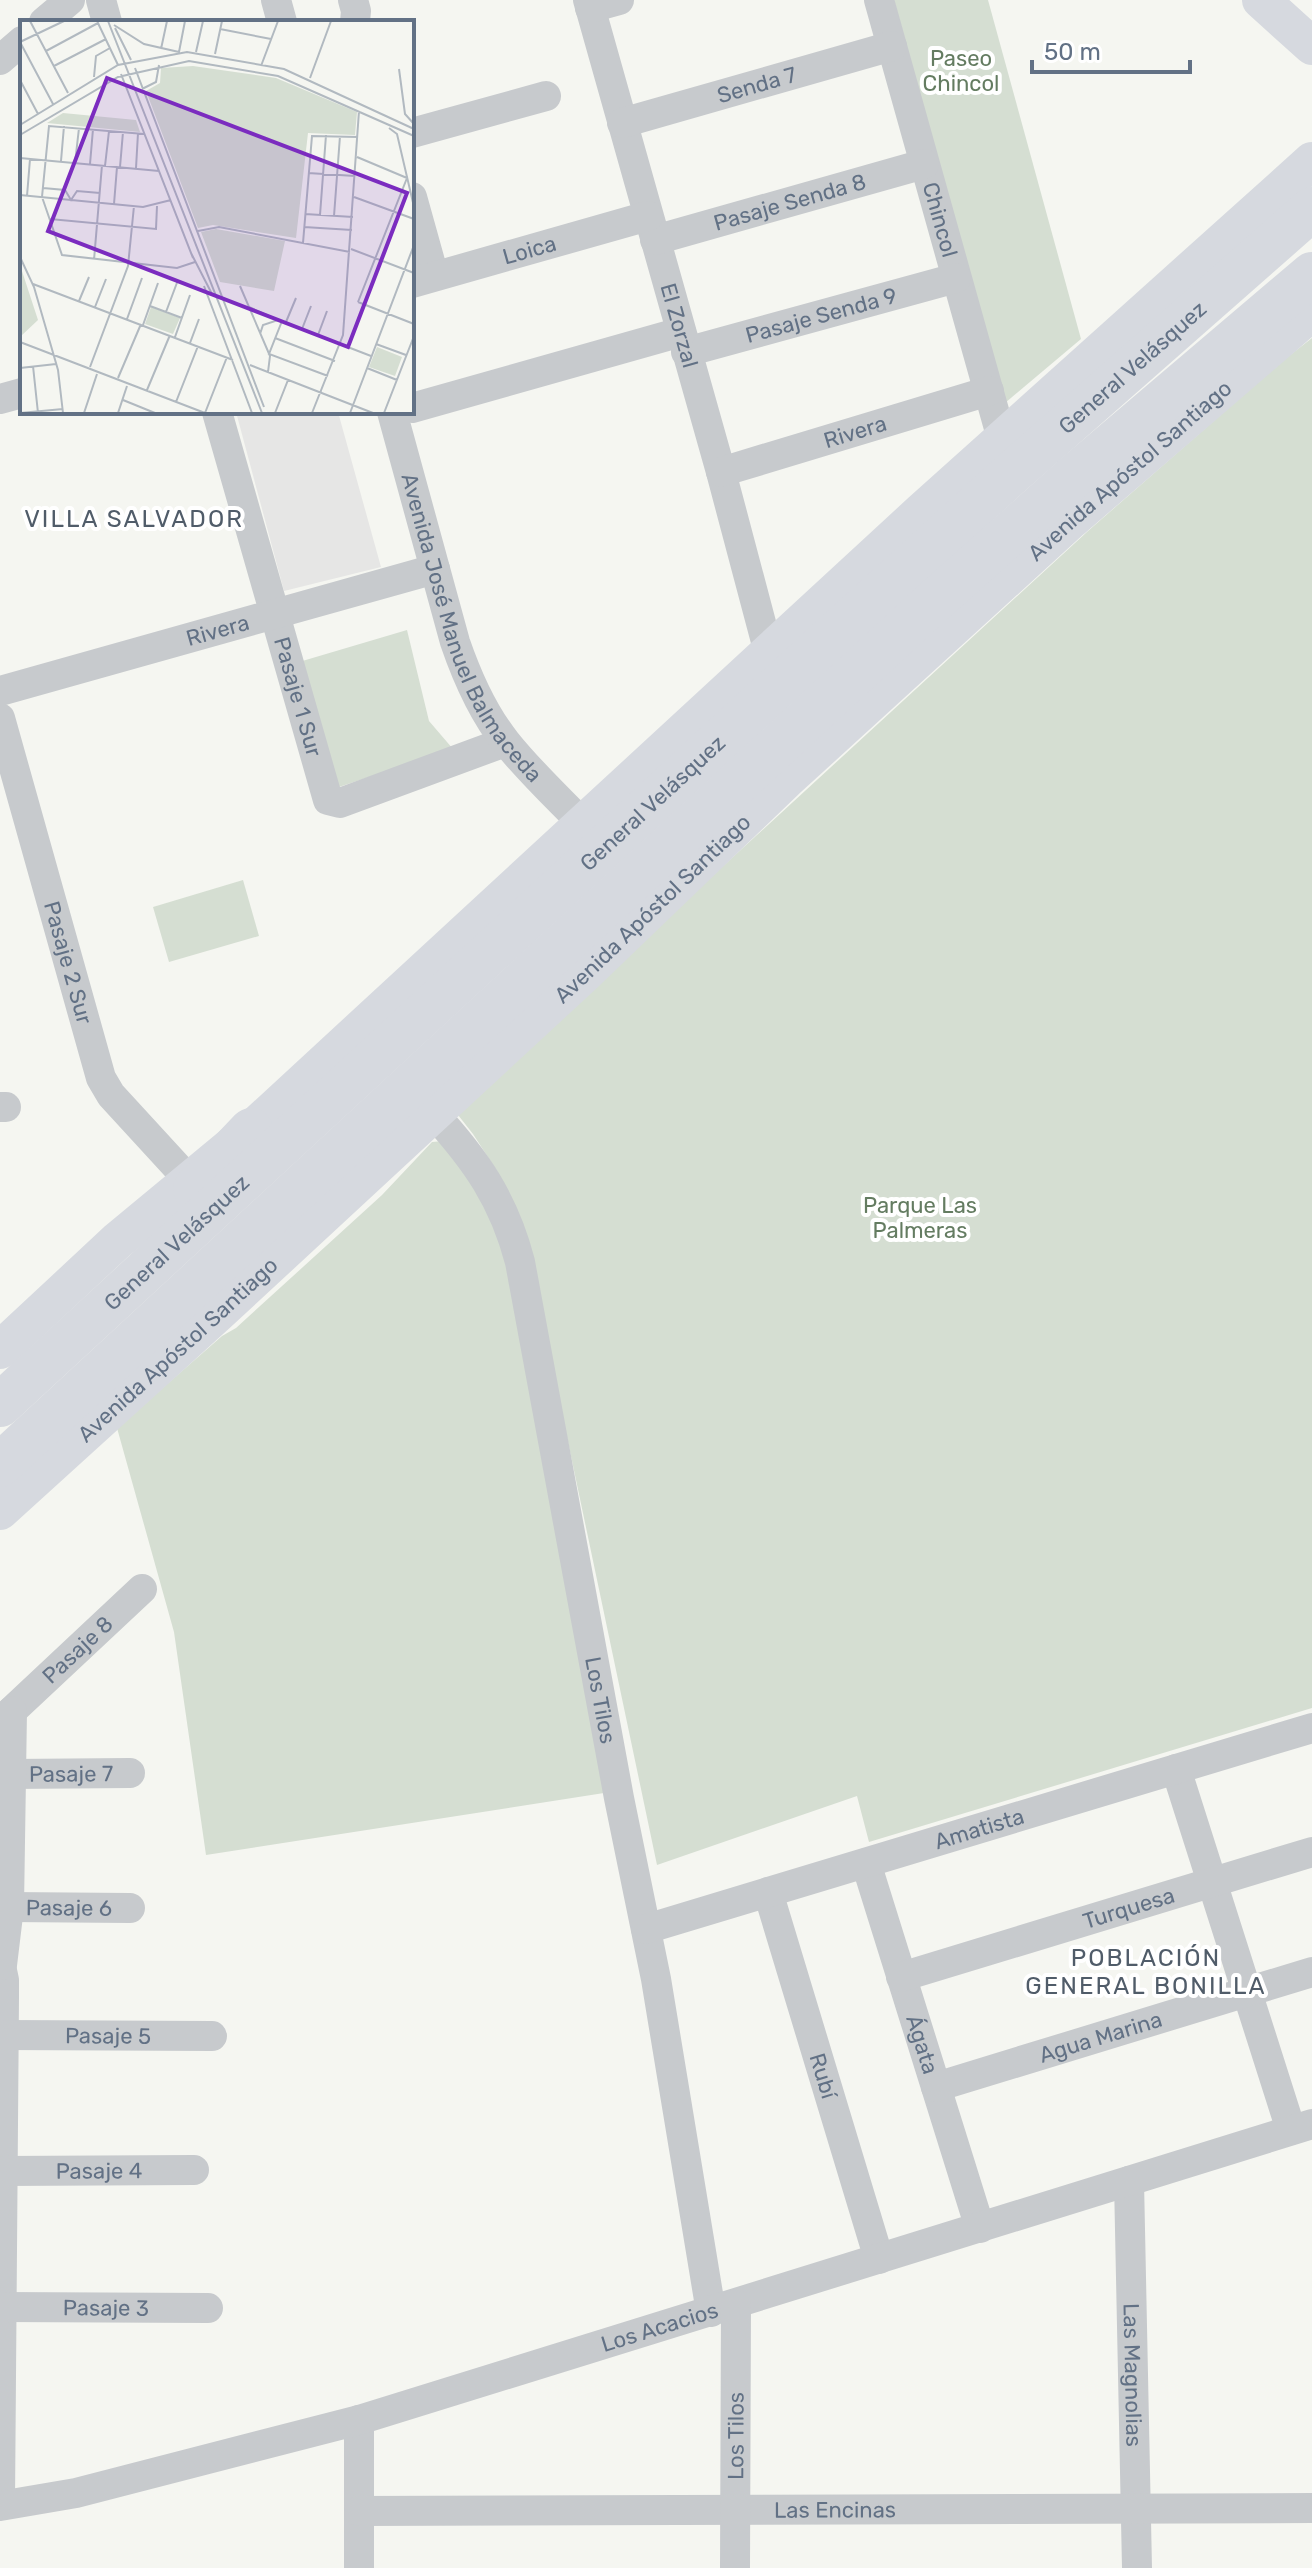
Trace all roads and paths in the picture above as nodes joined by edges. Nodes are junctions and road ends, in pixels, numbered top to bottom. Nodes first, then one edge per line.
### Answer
1 (70, 0) edge
2 (101, 0) edge
3 (276, 0) edge
4 (353, 0) edge
5 (619, 0) edge
6 (879, 0) edge
7 (1261, 0) edge
8 (589, 4) edge
9 (46, 20) edge
10 (106, 20) edge
11 (281, 20) edge
12 (355, 20) edge
13 (20, 43) edge
14 (892, 46) junction
15 (1312, 46) edge
16 (0, 60) edge
17 (546, 96) dead end
18 (622, 123) junction
19 (414, 132) edge
20 (1312, 161) edge
21 (924, 164) junction
22 (1312, 209) edge
23 (414, 212) edge
24 (652, 228) junction
25 (1312, 274) edge
26 (956, 278) junction
27 (423, 280) edge
28 (1312, 312) edge
29 (684, 342) junction
30 (989, 391) junction
31 (20, 394) edge
32 (0, 399) edge
33 (414, 408) edge
34 (218, 414) edge
35 (399, 414) edge
36 (1002, 439) junction
37 (721, 472) junction
38 (435, 569) junction
39 (274, 615) junction
40 (769, 653) junction
41 (0, 691) edge
42 (0, 718) edge
43 (505, 742) junction
44 (786, 780) junction
45 (583, 824) junction
46 (484, 1017) junction
47 (433, 1113) junction
48 (251, 1130) junction
49 (189, 1180) junction
50 (0, 1350) edge
51 (73, 1398) junction
52 (0, 1403) edge
53 (0, 1465) edge
54 (0, 1484) edge
55 (0, 1511) edge
56 (142, 1589) dead end
57 (6, 1716) edge
58 (1312, 1728) edge
59 (1176, 1769) junction
60 (130, 1773) dead end
61 (11, 1774) junction
62 (1312, 1852) edge
63 (866, 1863) junction
64 (1212, 1882) junction
65 (768, 1892) junction
66 (9, 1907) junction
67 (130, 1908) dead end
68 (646, 1929) junction
69 (1, 1963) edge
70 (1312, 1972) edge
71 (901, 1977) junction
72 (1247, 1992) junction
73 (2, 1997) edge
74 (4, 2035) junction
75 (212, 2036) dead end
76 (936, 2087) junction
77 (1302, 2127) edge
78 (194, 2170) dead end
79 (3, 2171) junction
80 (1129, 2181) junction
81 (980, 2228) junction
82 (879, 2259) junction
83 (2, 2307) junction
84 (208, 2308) dead end
85 (723, 2308) junction
86 (359, 2420) junction
87 (0, 2504) edge
88 (1136, 2508) junction
89 (1312, 2508) edge
90 (735, 2509) junction
91 (359, 2511) junction
92 (359, 2568) edge
93 (735, 2568) edge
94 (1137, 2568) edge

1 - 9 street
2 - 10 street
3 - 11 street
4 - 12 street
5 - 8 street
6 - 14 street, Chincol
7 - 15 main road
8 - 18 street, El Zorzal
13 - 16 street
14 - 18 street, Senda 7
14 - 21 street, Chincol
17 - 19 street
18 - 24 street, El Zorzal
20 - 36 main road
21 - 24 street, Pasaje Senda 8
21 - 26 street, Chincol
22 - 52 highway, General Velásquez
23 - 27 street
24 - 27 street, Loica
24 - 29 street, El Zorzal
25 - 46 highway, General Velásquez
26 - 29 street, Pasaje Senda 9
26 - 30 street, Chincol
28 - 44 main road, Avenida Apóstol Santiago
29 - 33 street
29 - 37 street, El Zorzal
30 - 36 street, Chincol
30 - 37 street, Rivera
31 - 32 street
34 - 39 street, Pasaje 1 Sur
35 - 38 street, Avenida José Manuel Balmaceda
36 - 40 main road
37 - 40 street, El Zorzal
38 - 39 street, Rivera
38 - 43 street, Avenida José Manuel Balmaceda
39 - 41 street, Rivera
39 - 43 street, Pasaje 1 Sur
40 - 45 main road
42 - 49 street, Pasaje 2 Sur
43 - 45 street, Avenida José Manuel Balmaceda
44 - 46 highway
44 - 47 main road, Avenida Apóstol Santiago
45 - 48 main road
46 - 51 highway, General Velásquez
47 - 55 main road, Avenida Apóstol Santiago
47 - 68 street, Los Tilos
48 - 49 main road
48 - 52 highway
49 - 50 main road
51 - 53 highway, General Velásquez
51 - 54 highway
56 - 57 street, Pasaje 8
57 - 61 street
58 - 59 street, Amatista
59 - 63 street, Amatista
59 - 64 street
60 - 61 street, Pasaje 7
61 - 66 street
62 - 64 street, Turquesa
63 - 65 street, Amatista
63 - 71 street, Ágata
64 - 71 street, Turquesa
64 - 72 street
65 - 68 street, Amatista
65 - 82 street, Rubí
66 - 67 street, Pasaje 6
66 - 69 street
68 - 85 street, Los Tilos
69 - 73 street
70 - 72 street, Agua Marina
71 - 76 street, Ágata
72 - 76 street, Agua Marina
72 - 77 street
73 - 74 street
74 - 75 street, Pasaje 5
74 - 79 street
76 - 81 street, Ágata
77 - 80 street, Los Acacios
78 - 79 street, Pasaje 4
79 - 83 street
80 - 81 street, Los Acacios
80 - 88 street, Las Magnolias
81 - 82 street, Los Acacios
82 - 85 street, Los Acacios
83 - 84 street, Pasaje 3
83 - 87 street
85 - 86 street, Los Acacios
85 - 90 street, Los Tilos
86 - 87 street, Los Acacios
86 - 91 street
88 - 89 street, Las Encinas
88 - 90 street, Las Encinas
88 - 94 street, Las Magnolias
90 - 91 street, Las Encinas
90 - 93 street, Los Tilos
91 - 92 street

